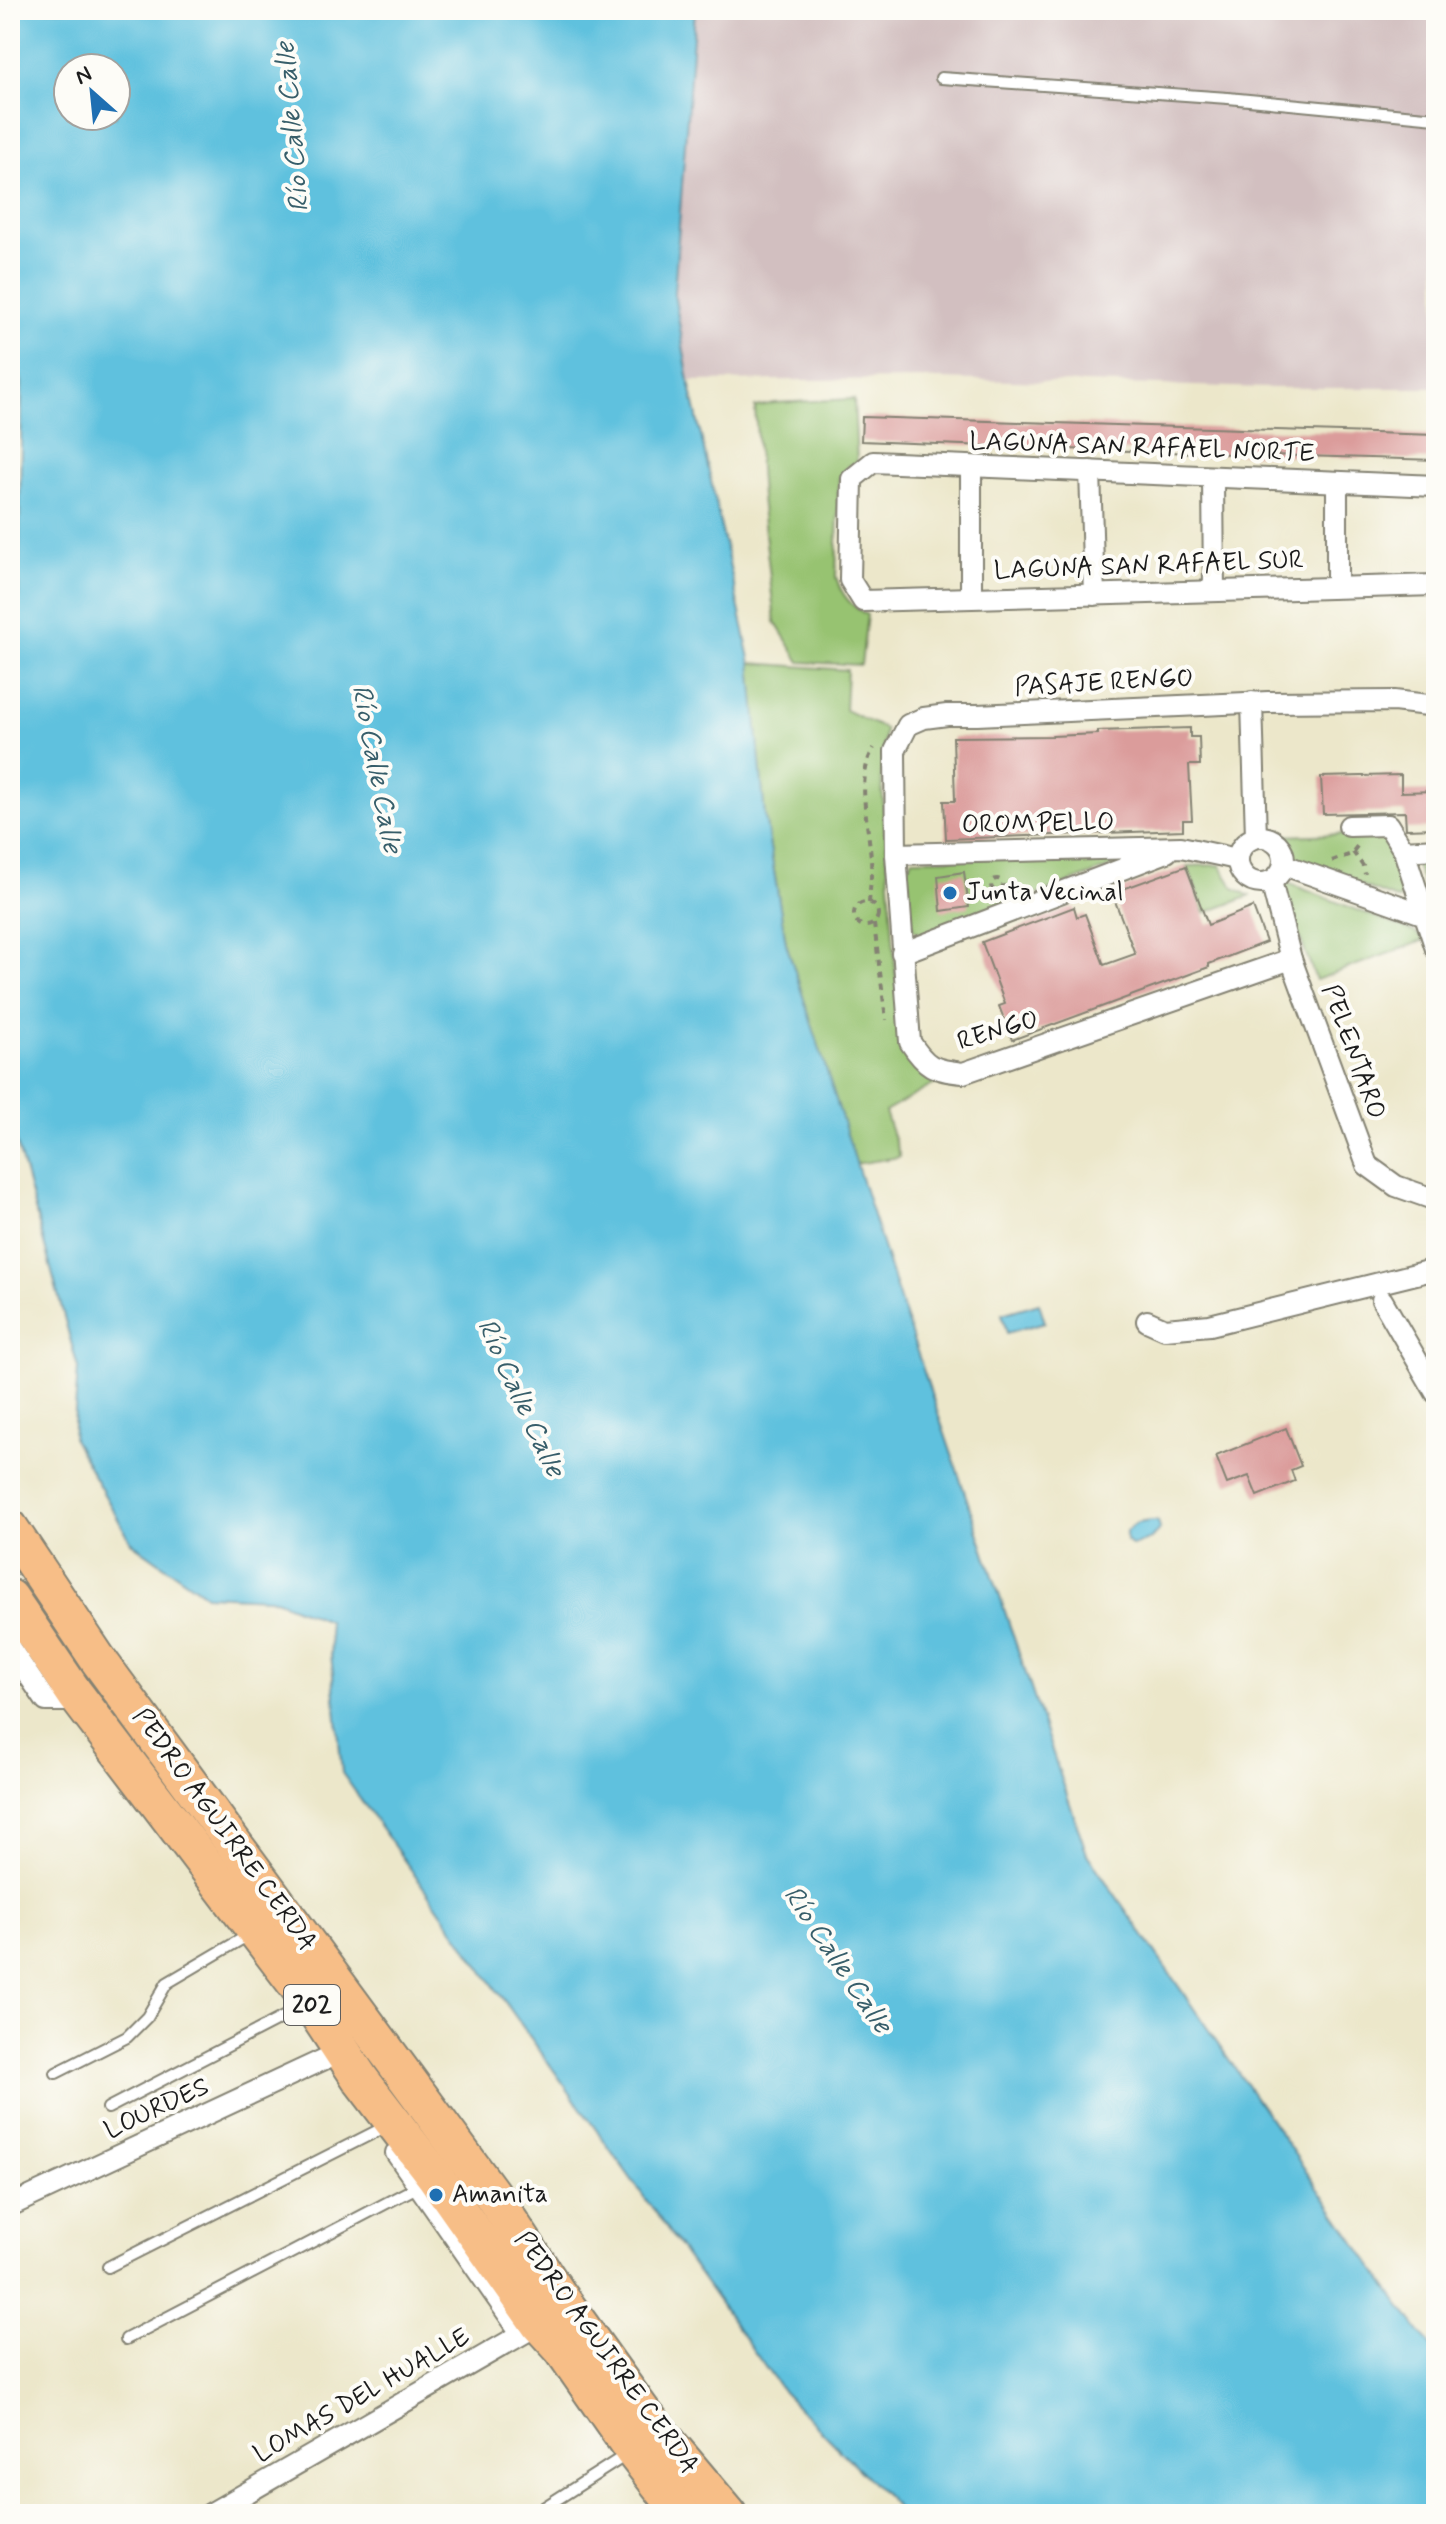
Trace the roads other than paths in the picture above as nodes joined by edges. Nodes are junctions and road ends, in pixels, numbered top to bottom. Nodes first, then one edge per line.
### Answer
1 (941, 78) dead end
2 (1436, 118) edge
3 (971, 468) junction
4 (1090, 471) junction
5 (1213, 478) junction
6 (1337, 482) junction
7 (1436, 486) edge
8 (1436, 585) edge
9 (1337, 587) junction
10 (1214, 591) junction
11 (1094, 595) junction
12 (971, 597) junction
13 (863, 601) joint
14 (1252, 702) junction
15 (1436, 706) edge
16 (1355, 826) road end
17 (1256, 837) junction
18 (1181, 847) junction
19 (1436, 849) edge
20 (1404, 851) junction
21 (896, 854) junction
22 (1237, 859) junction
23 (1277, 873) junction
24 (1433, 932) edge
25 (902, 953) junction
26 (1291, 959) junction
27 (1436, 1200) edge
28 (1436, 1269) edge
29 (1382, 1300) dead end
30 (1147, 1321) dead end
31 (1436, 1393) edge
32 (10, 1528) edge
33 (10, 1598) edge
34 (10, 1648) edge
35 (75, 1694) junction
36 (254, 1931) junction
37 (302, 2006) junction
38 (327, 2058) junction
39 (56, 2073) dead end
40 (108, 2108) dead end
41 (379, 2130) junction
42 (419, 2186) junction
43 (10, 2206) edge
44 (108, 2267) dead end
45 (546, 2314) junction
46 (126, 2339) dead end
47 (633, 2451) junction
48 (210, 2514) edge
49 (534, 2514) edge
50 (682, 2514) edge
51 (728, 2514) edge

1 - 2 lane
3 - 4 street, LAGUNA SAN RAFAEL NORTE
3 - 12 street
3 - 13 street, LAGUNA SAN RAFAEL NORTE
4 - 5 street, LAGUNA SAN RAFAEL NORTE
4 - 11 street
5 - 6 street, LAGUNA SAN RAFAEL NORTE
5 - 10 street
6 - 7 street, LAGUNA SAN RAFAEL NORTE
6 - 9 street
8 - 9 street, LAGUNA SAN RAFAEL SUR
9 - 10 street, LAGUNA SAN RAFAEL SUR
10 - 11 street, LAGUNA SAN RAFAEL SUR
11 - 12 street, LAGUNA SAN RAFAEL SUR
12 - 13 street, LAGUNA SAN RAFAEL SUR
14 - 15 street, PASAJE RENGO
14 - 17 street
14 - 21 street, PASAJE RENGO
16 - 20 street
17 - 22 street
17 - 23 street
18 - 21 street, OROMPELLO
18 - 22 street, OROMPELLO
18 - 25 street, OROMPELLO
19 - 20 street
20 - 24 street
21 - 25 street, RENGO
22 - 23 street
23 - 24 street
23 - 26 street, PELENTARO
25 - 26 street, RENGO
26 - 27 street, PELENTARO
28 - 30 street
29 - 31 street
32 - 45 highway, PEDRO AGUIRRE CERDA / 202
33 - 35 highway, PEDRO AGUIRRE CERDA / 202
34 - 35 street
35 - 36 highway, PEDRO AGUIRRE CERDA / 202
36 - 37 highway, PEDRO AGUIRRE CERDA / 202
36 - 39 lane
37 - 38 street
37 - 40 lane
37 - 45 highway, PEDRO AGUIRRE CERDA / 202
38 - 41 street
38 - 43 street, LOURDES
41 - 42 street
41 - 44 lane
42 - 45 street
42 - 46 lane
45 - 47 highway, PEDRO AGUIRRE CERDA / 202
45 - 48 street, LOMAS DEL HUALLE
45 - 51 highway, PEDRO AGUIRRE CERDA / 202
47 - 49 lane
47 - 50 highway, PEDRO AGUIRRE CERDA / 202

